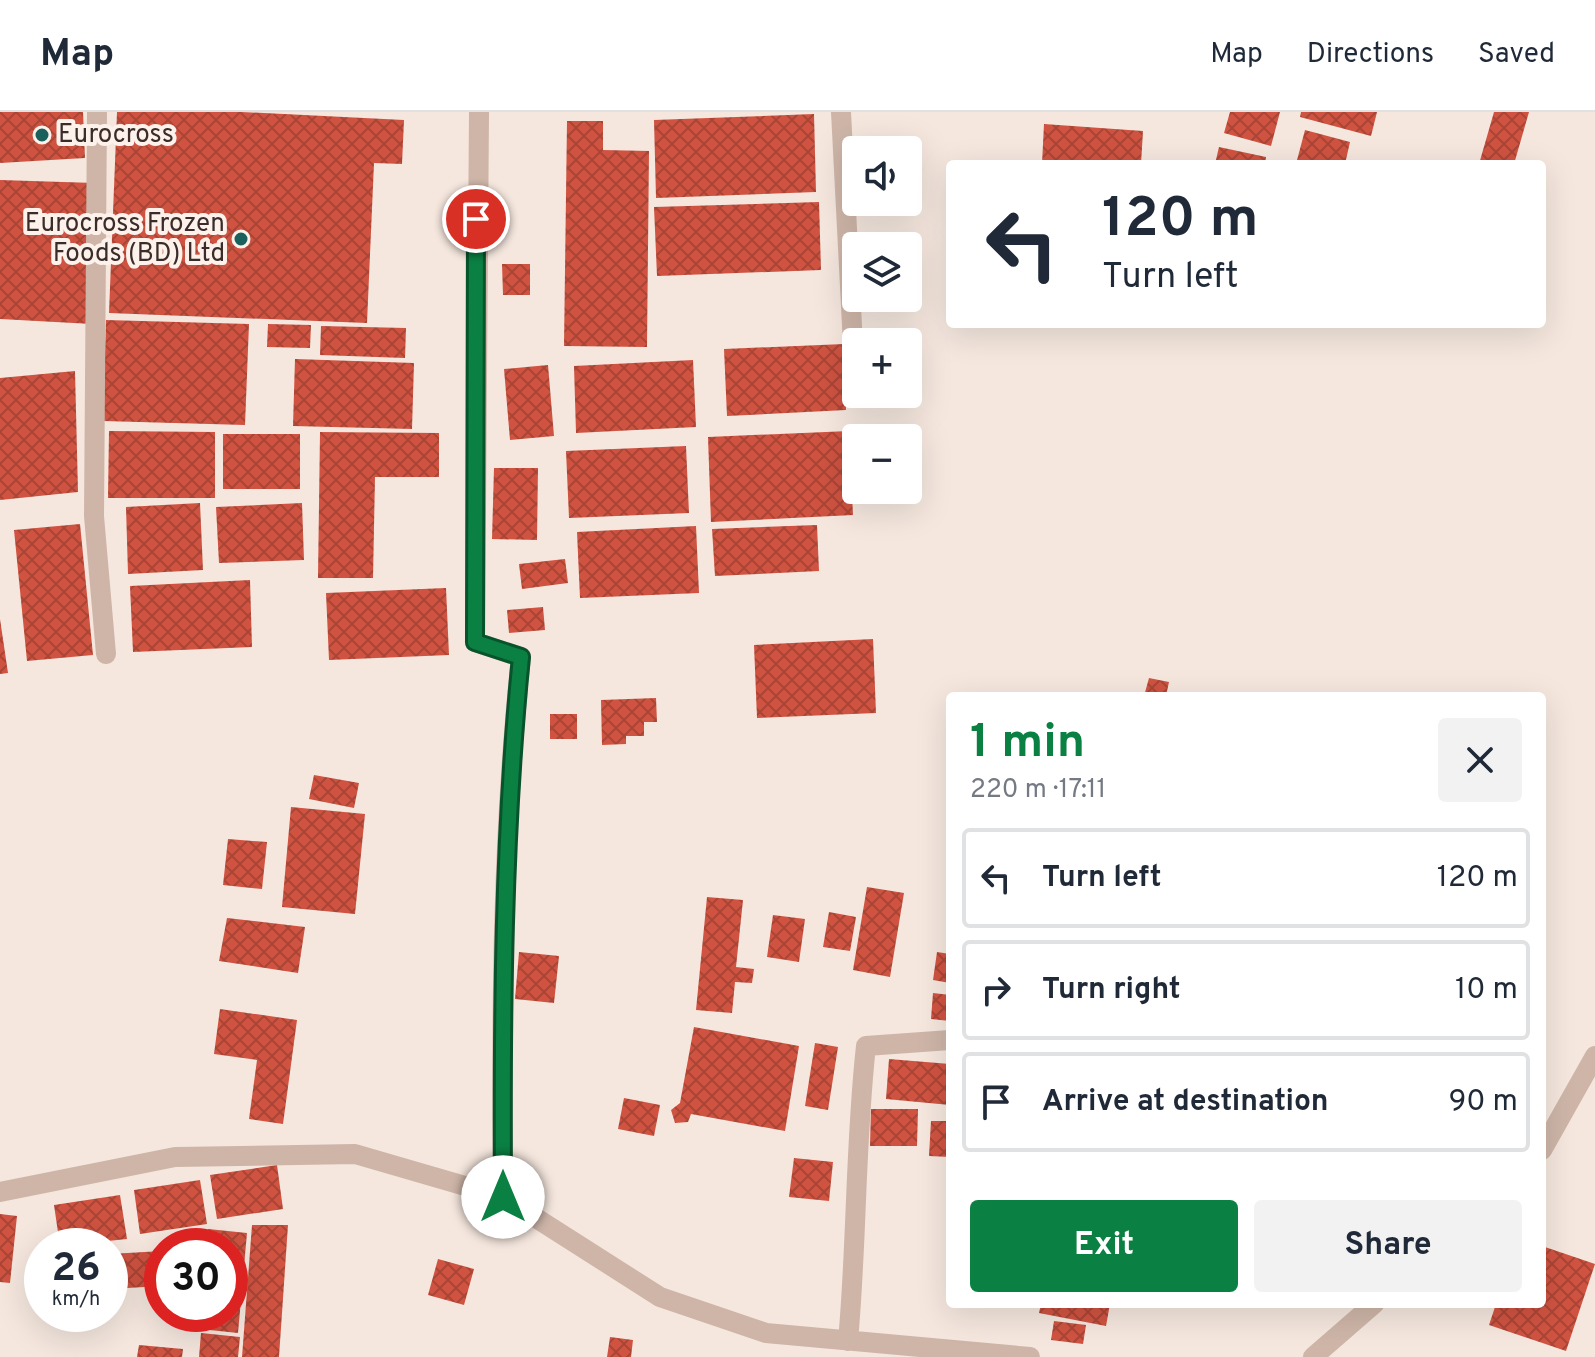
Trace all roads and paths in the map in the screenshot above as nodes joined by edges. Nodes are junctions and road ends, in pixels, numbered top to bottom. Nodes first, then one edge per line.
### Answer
1 (97, 112) edge
2 (479, 112) edge
3 (841, 112) edge
4 (852, 328) edge
5 (106, 654) dead end
6 (946, 1040) edge
7 (1595, 1056) edge
8 (1546, 1143) edge
9 (0, 1192) edge
10 (503, 1197) junction
11 (1369, 1308) edge
12 (848, 1341) junction
13 (1030, 1357) edge
14 (1313, 1357) edge

1 - 5 street
2 - 10 street
3 - 4 street
6 - 12 street
7 - 8 street
9 - 10 street
10 - 12 street
11 - 14 street
12 - 13 street

